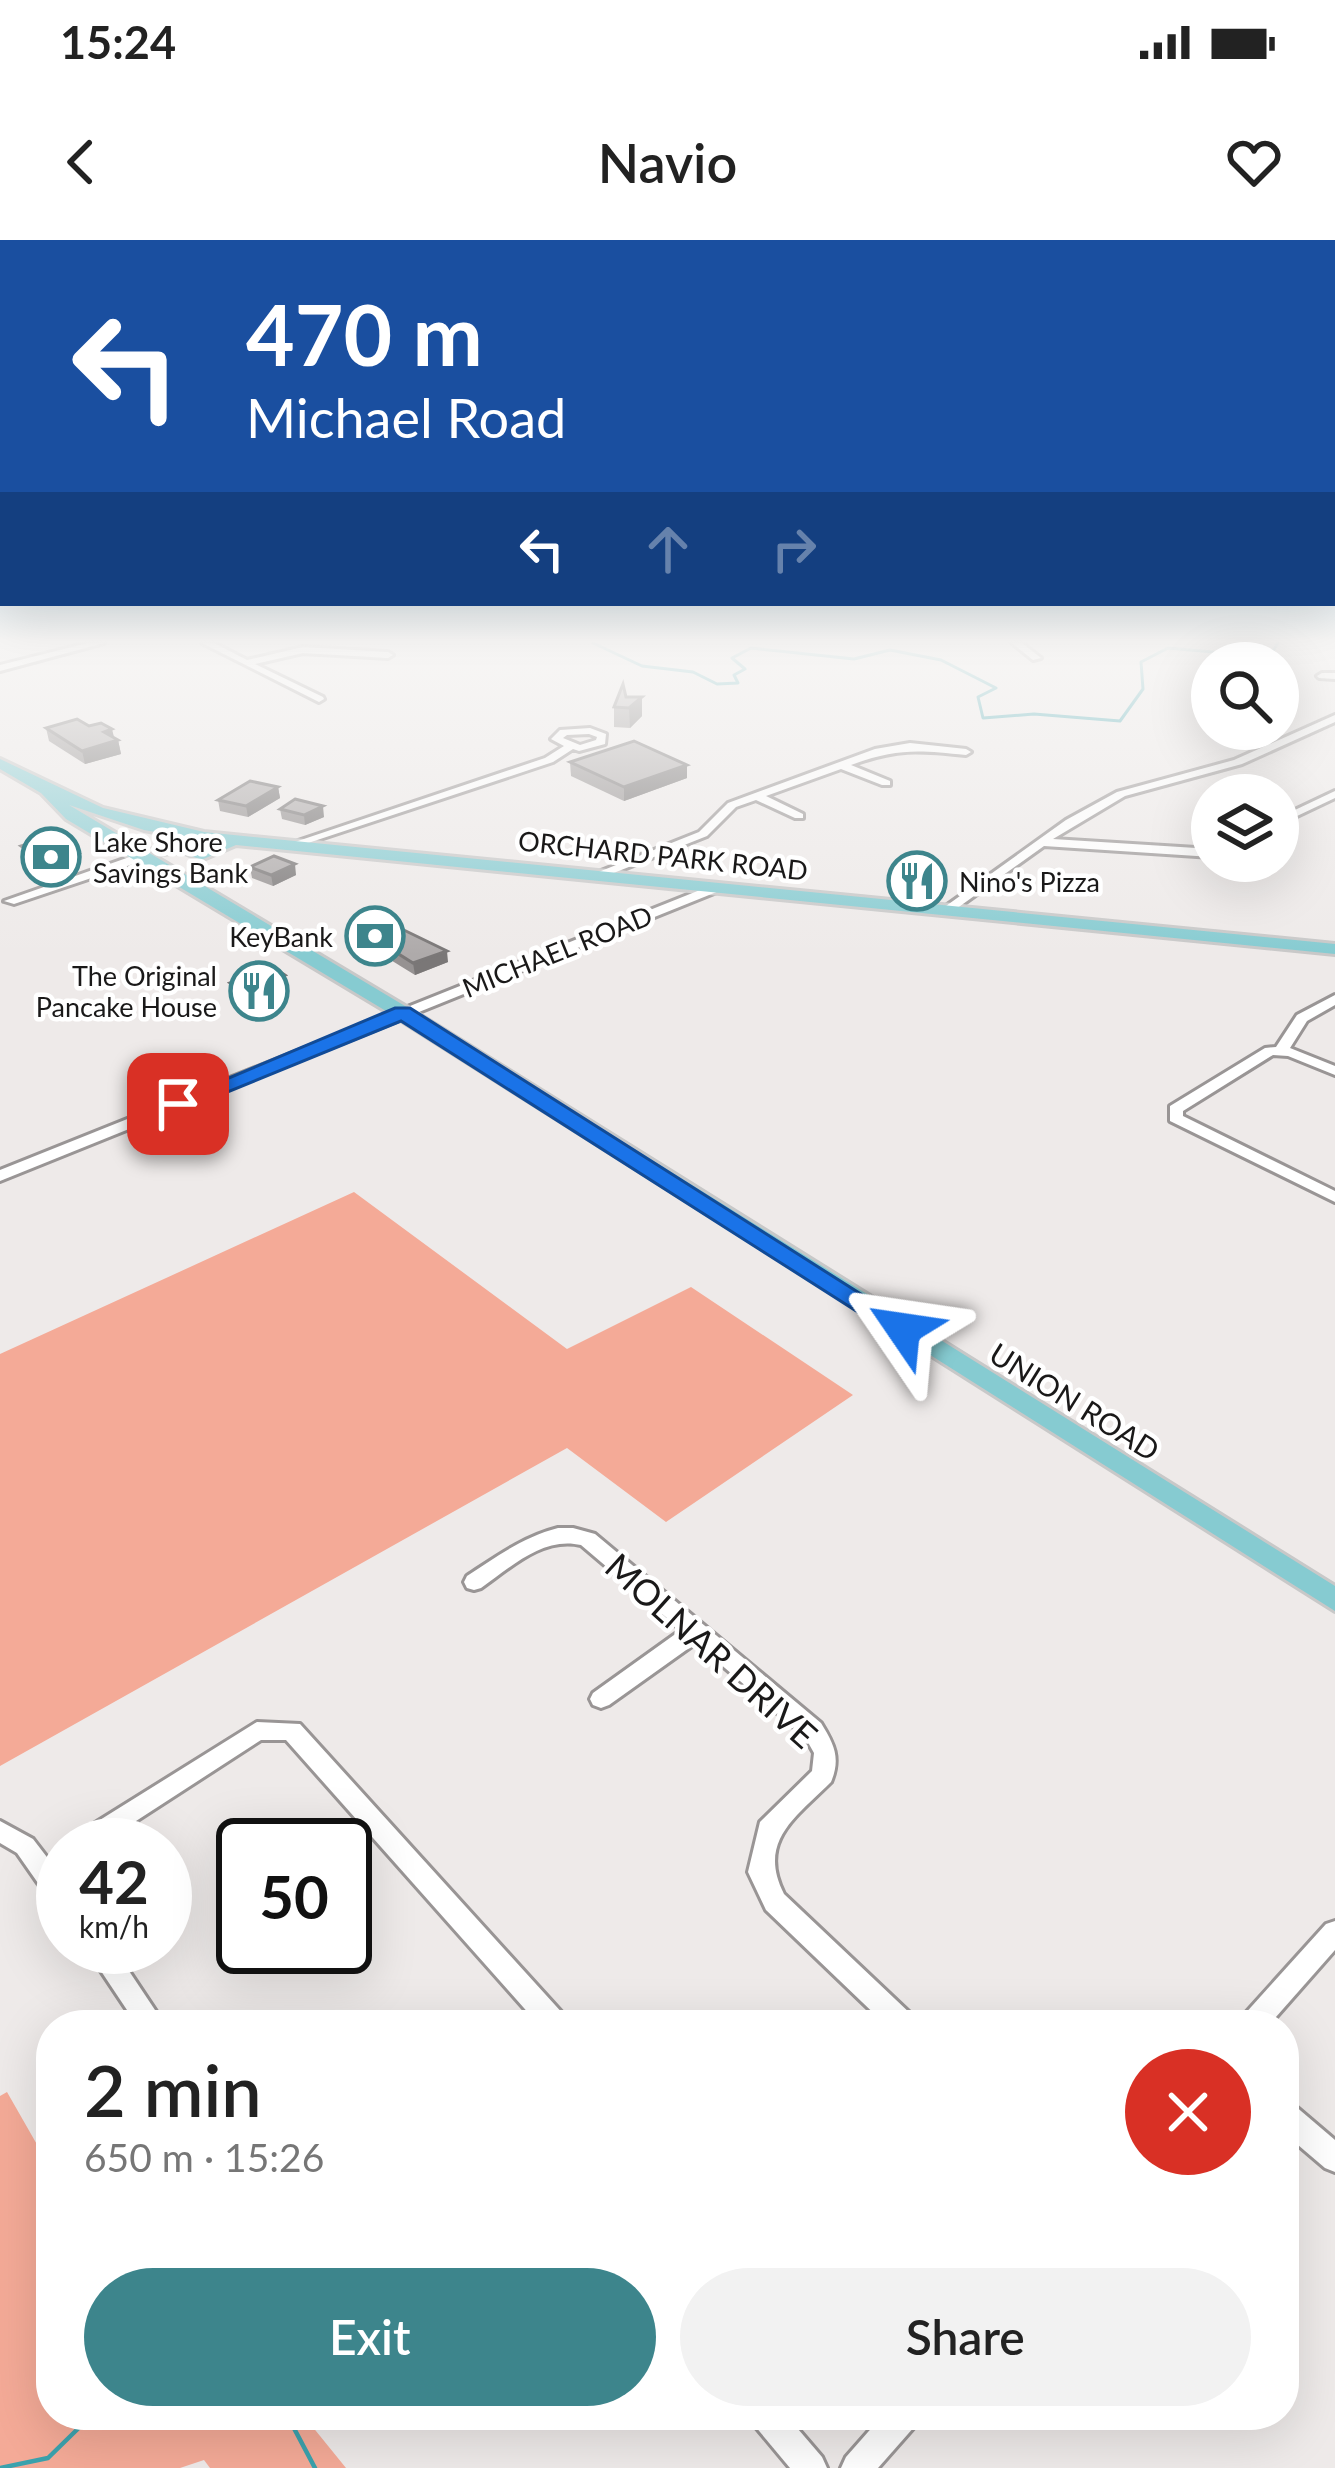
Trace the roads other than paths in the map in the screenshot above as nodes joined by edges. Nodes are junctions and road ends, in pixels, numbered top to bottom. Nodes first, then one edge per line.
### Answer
1 (569, 747) dead end
2 (899, 747) edge
3 (912, 747) edge
4 (1273, 747) edge
5 (966, 752) dead end
6 (0, 763) edge
7 (842, 765) junction
8 (886, 783) dead end
9 (48, 793) junction
10 (1335, 794) edge
11 (756, 796) junction
12 (1299, 812) edge
13 (800, 816) dead end
14 (1042, 842) junction
15 (292, 845) junction
16 (1191, 852) edge
17 (203, 853) junction
18 (141, 857) junction
19 (597, 875) junction
20 (173, 877) junction
21 (715, 888) junction
22 (10, 901) dead end
23 (233, 910) junction
24 (945, 911) junction
25 (1335, 950) edge
26 (1335, 999) edge
27 (403, 1013) junction
28 (1281, 1051) junction
29 (1335, 1071) edge
30 (0, 1176) edge
31 (1335, 1197) edge
32 (474, 1582) dead end
33 (1335, 1600) edge
34 (696, 1631) junction
35 (601, 1699) dead end
36 (121, 1818) edge
37 (0, 1831) edge
38 (36, 1852) edge
39 (1335, 1932) edge
40 (117, 1974) edge
41 (142, 2010) edge
42 (543, 2010) edge
43 (888, 2010) edge
44 (1265, 2010) edge
45 (1299, 2127) edge
46 (1335, 2158) edge
47 (779, 2430) edge
48 (891, 2430) edge
49 (811, 2468) edge
50 (857, 2468) edge

1 - 15 street
2 - 7 street
3 - 5 street
4 - 14 street
6 - 9 main road
7 - 8 street
7 - 11 street
9 - 17 main road
9 - 18 main road, UNION ROAD
10 - 12 street
11 - 13 street
11 - 19 street
14 - 16 street
14 - 24 street
15 - 17 main road, ORCHARD PARK ROAD
15 - 19 main road, ORCHARD PARK ROAD
17 - 18 main road
17 - 20 main road
17 - 23 main road, UNION ROAD
18 - 20 main road, UNION ROAD
18 - 22 street
19 - 21 main road, ORCHARD PARK ROAD
20 - 23 main road, UNION ROAD
21 - 24 main road, ORCHARD PARK ROAD
21 - 27 street, MICHAEL ROAD
23 - 27 main road, UNION ROAD
24 - 25 main road, ORCHARD PARK ROAD
26 - 28 street
27 - 30 street, MICHAEL ROAD
27 - 33 main road, UNION ROAD
28 - 29 street
28 - 31 street
32 - 34 street, MOLNAR DRIVE
34 - 35 street
34 - 43 street, MOLNAR DRIVE
36 - 42 street
37 - 38 street
39 - 44 street
40 - 41 street
45 - 46 street
47 - 49 street
48 - 50 street

